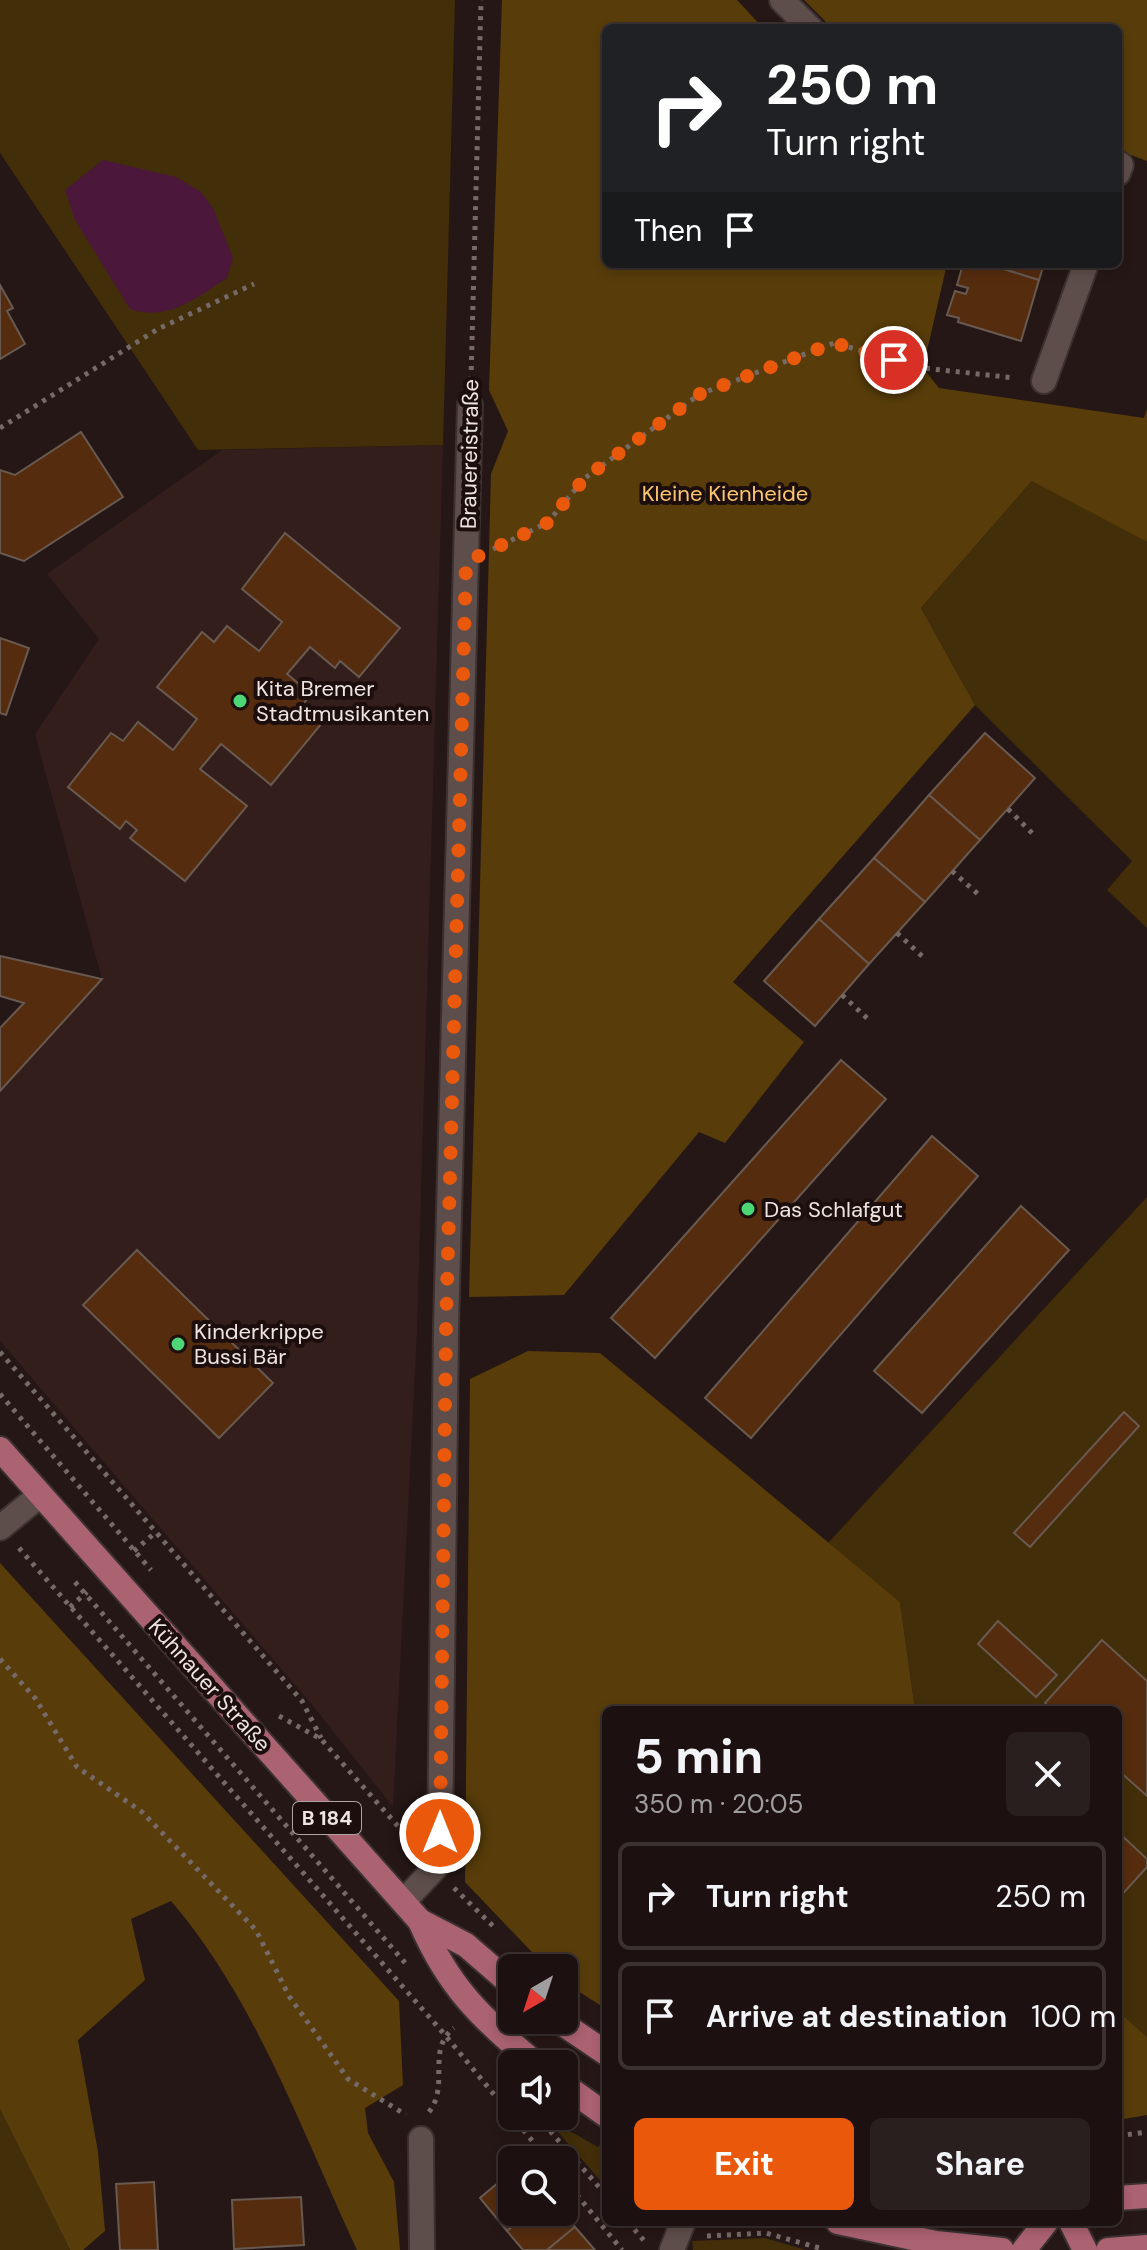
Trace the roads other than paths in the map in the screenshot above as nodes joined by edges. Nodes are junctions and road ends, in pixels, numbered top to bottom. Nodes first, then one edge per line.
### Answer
1 (782, 0) edge
2 (806, 24) edge
3 (1085, 268) edge
4 (1044, 381) road end
5 (470, 405) road end
6 (0, 1449) edge
7 (40, 1495) junction
8 (1, 1528) edge
9 (403, 1902) junction
10 (420, 1921) junction
11 (498, 1973) edge
12 (578, 2034) edge
13 (520, 2050) edge
14 (602, 2050) edge
15 (578, 2095) edge
16 (602, 2112) edge
17 (421, 2131) road end
18 (1147, 2196) edge
19 (1122, 2198) edge
20 (857, 2226) edge
21 (1043, 2226) edge
22 (1073, 2226) edge
23 (1147, 2247) edge
24 (422, 2250) edge
25 (1002, 2250) edge
26 (1024, 2250) edge
27 (1085, 2250) edge
28 (1108, 2250) edge

1 - 2 street
3 - 4 street
5 - 9 street, Brauereistraße
6 - 7 main road, Kühnauer Straße / B 184
7 - 8 street
7 - 9 main road, Kühnauer Straße / B 184
9 - 10 main road, Kühnauer Straße / B 184
10 - 11 main road, Kühnauer Straße / B 184
10 - 13 main road, Kühnauer Straße / B 184
12 - 14 main road
15 - 16 main road
17 - 24 street
18 - 19 main road
20 - 25 main road
21 - 26 main road
22 - 27 main road
23 - 28 main road

